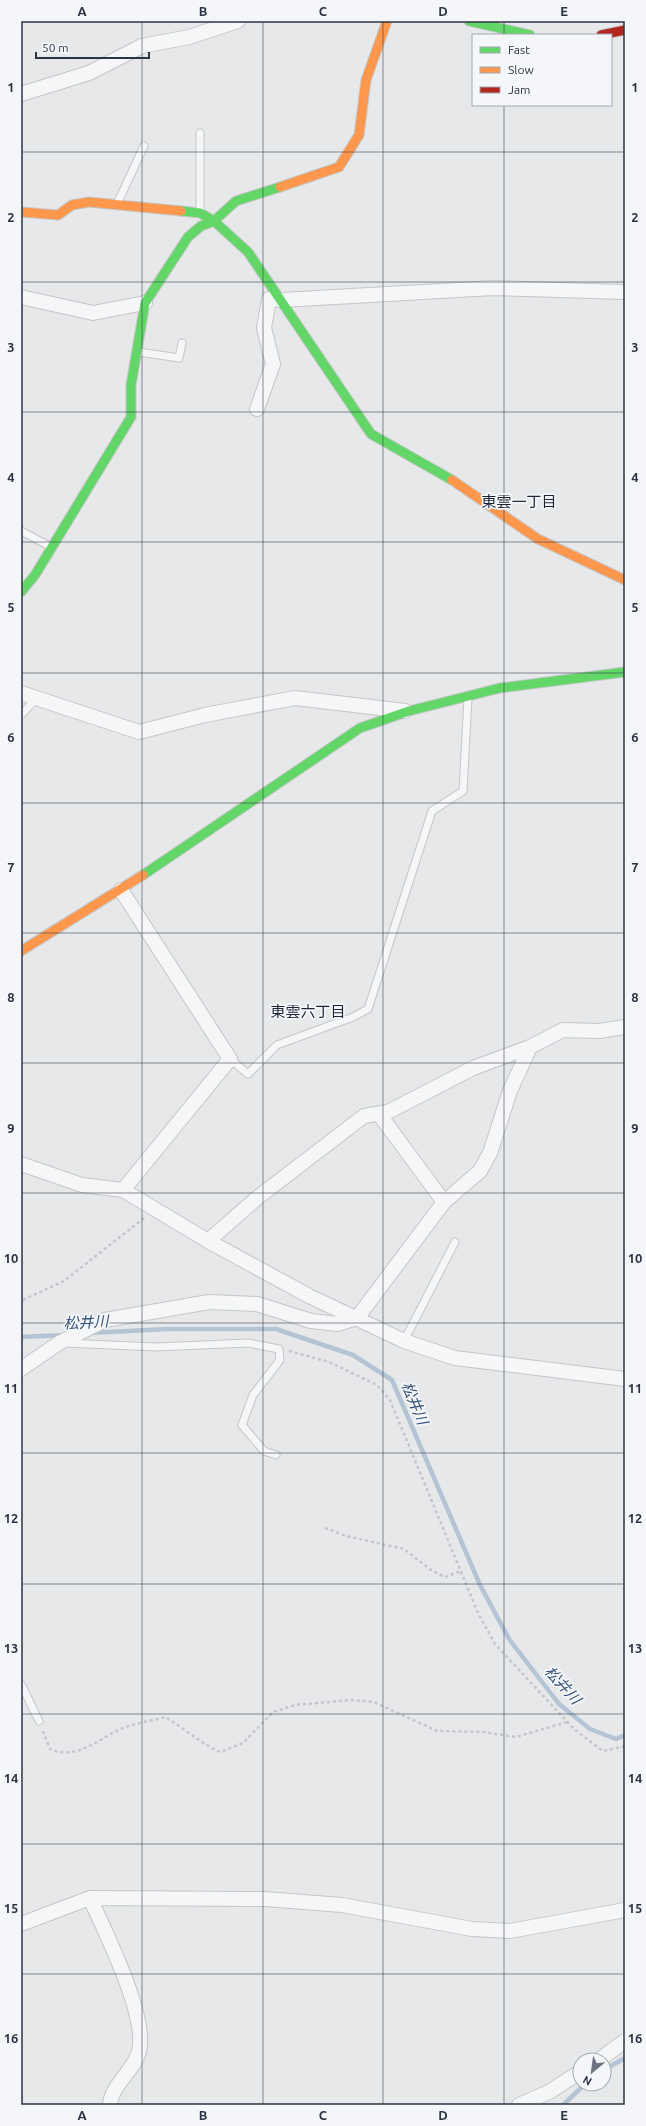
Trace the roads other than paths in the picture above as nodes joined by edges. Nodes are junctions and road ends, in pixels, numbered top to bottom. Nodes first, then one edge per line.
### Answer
1 (238, 21) edge
2 (387, 21) edge
3 (469, 21) edge
4 (625, 30) edge
5 (526, 34) edge
6 (607, 34) edge
7 (21, 94) edge
8 (200, 133) dead end
9 (144, 146) dead end
10 (117, 206) junction
11 (21, 212) edge
12 (200, 213) junction
13 (214, 221) junction
14 (625, 292) edge
15 (21, 296) edge
16 (282, 300) junction
17 (145, 303) junction
18 (182, 343) dead end
19 (136, 352) junction
20 (257, 410) dead end
21 (21, 531) edge
22 (51, 547) junction
23 (625, 580) edge
24 (21, 592) edge
25 (625, 672) edge
26 (21, 693) edge
27 (468, 696) junction
28 (36, 699) junction
29 (409, 711) junction
30 (21, 715) edge
31 (121, 890) junction
32 (21, 951) edge
33 (625, 1027) edge
34 (530, 1048) junction
35 (230, 1059) junction
36 (378, 1114) junction
37 (21, 1164) edge
38 (123, 1190) junction
39 (444, 1202) junction
40 (208, 1241) junction
41 (455, 1242) dead end
42 (357, 1318) junction
43 (404, 1341) junction
44 (59, 1343) junction
45 (21, 1369) edge
46 (625, 1379) edge
47 (276, 1455) dead end
48 (21, 1684) edge
49 (39, 1722) road end
50 (90, 1898) junction
51 (625, 1910) edge
52 (21, 1924) edge
53 (625, 2041) edge
54 (610, 2052) edge
55 (572, 2077) edge
56 (110, 2105) edge
57 (519, 2105) edge

1 - 7 street
2 - 13 street
3 - 5 street
4 - 6 street
8 - 12 lane
9 - 10 lane
10 - 11 street
10 - 12 street
12 - 13 street
13 - 16 street
13 - 17 street
14 - 16 street
15 - 17 street
16 - 20 street
16 - 23 street
17 - 19 street
18 - 19 lane
19 - 22 street
21 - 22 lane
22 - 24 street
25 - 27 street
26 - 28 street
27 - 29 street
27 - 35 lane
28 - 29 street
28 - 30 lane
29 - 31 street
31 - 32 street
31 - 35 street
33 - 34 street
34 - 36 street
34 - 39 street
35 - 38 street
36 - 39 street
36 - 40 street
37 - 38 street
38 - 40 street
39 - 42 street
40 - 42 street
41 - 43 lane
42 - 43 street
42 - 44 street
43 - 46 street
44 - 45 street
44 - 47 lane
48 - 49 lane
50 - 51 street
50 - 52 street
50 - 56 street
53 - 54 street
55 - 57 street

